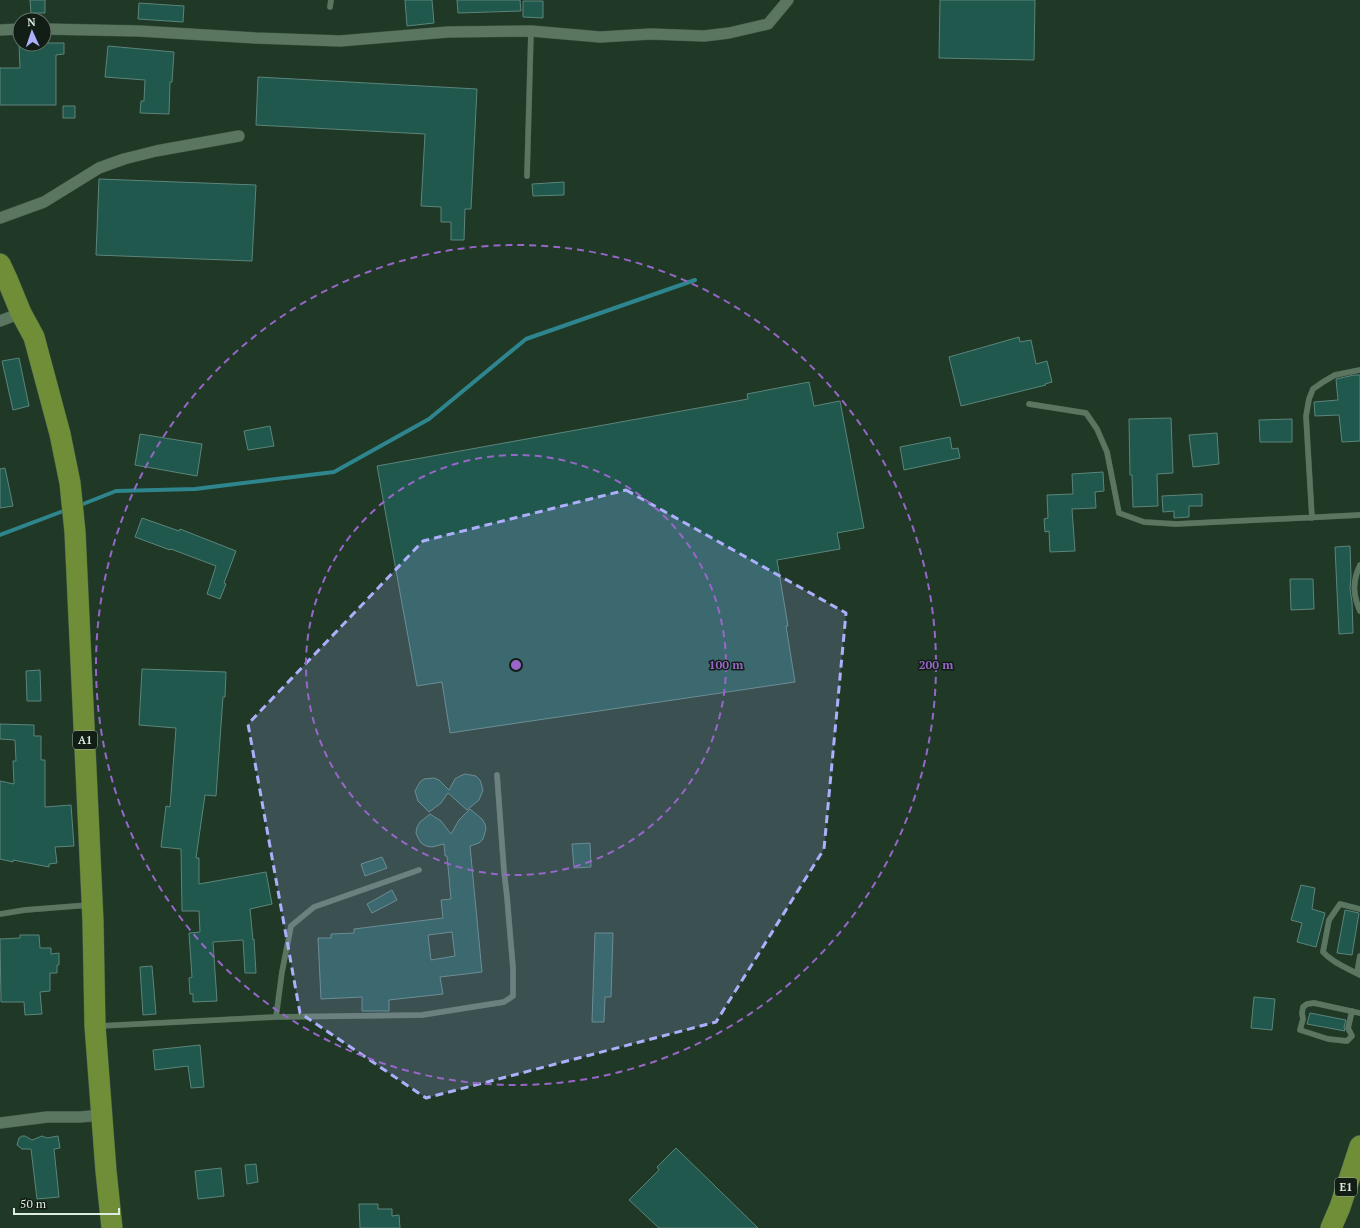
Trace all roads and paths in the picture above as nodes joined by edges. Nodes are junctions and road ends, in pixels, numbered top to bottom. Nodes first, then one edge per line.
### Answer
1 (331, 0) edge
2 (788, 0) edge
3 (330, 7) dead end
4 (12, 29) edge
5 (52, 29) edge
6 (0, 30) edge
7 (531, 31) junction
8 (239, 136) dead end
9 (527, 176) dead end
10 (0, 218) edge
11 (0, 264) edge
12 (21, 313) junction
13 (0, 321) edge
14 (1360, 370) edge
15 (1029, 404) dead end
16 (1360, 515) edge
17 (1312, 518) junction
18 (1360, 565) edge
19 (1360, 611) edge
20 (497, 775) dead end
21 (419, 870) dead end
22 (92, 905) junction
23 (1360, 909) edge
24 (0, 914) edge
25 (1360, 956) edge
26 (1358, 974) edge
27 (1352, 1011) junction
28 (1360, 1013) edge
29 (276, 1017) junction
30 (95, 1026) junction
31 (102, 1115) junction
32 (0, 1123) edge
33 (1360, 1146) edge
34 (112, 1228) edge
35 (1331, 1228) edge

1 - 3 lane
2 - 7 street
4 - 6 street
5 - 7 street
7 - 9 lane
8 - 10 street
11 - 12 highway, A1
12 - 13 street
12 - 22 highway, A1
14 - 17 lane
15 - 17 lane
16 - 17 lane
18 - 19 lane
20 - 29 lane
21 - 29 lane
22 - 24 lane
22 - 30 highway, A1
23 - 26 lane
25 - 26 lane
27 - 27 lane
27 - 28 lane
29 - 30 lane
30 - 31 highway, A1
31 - 32 street
31 - 34 highway, A1
33 - 35 highway, E1

